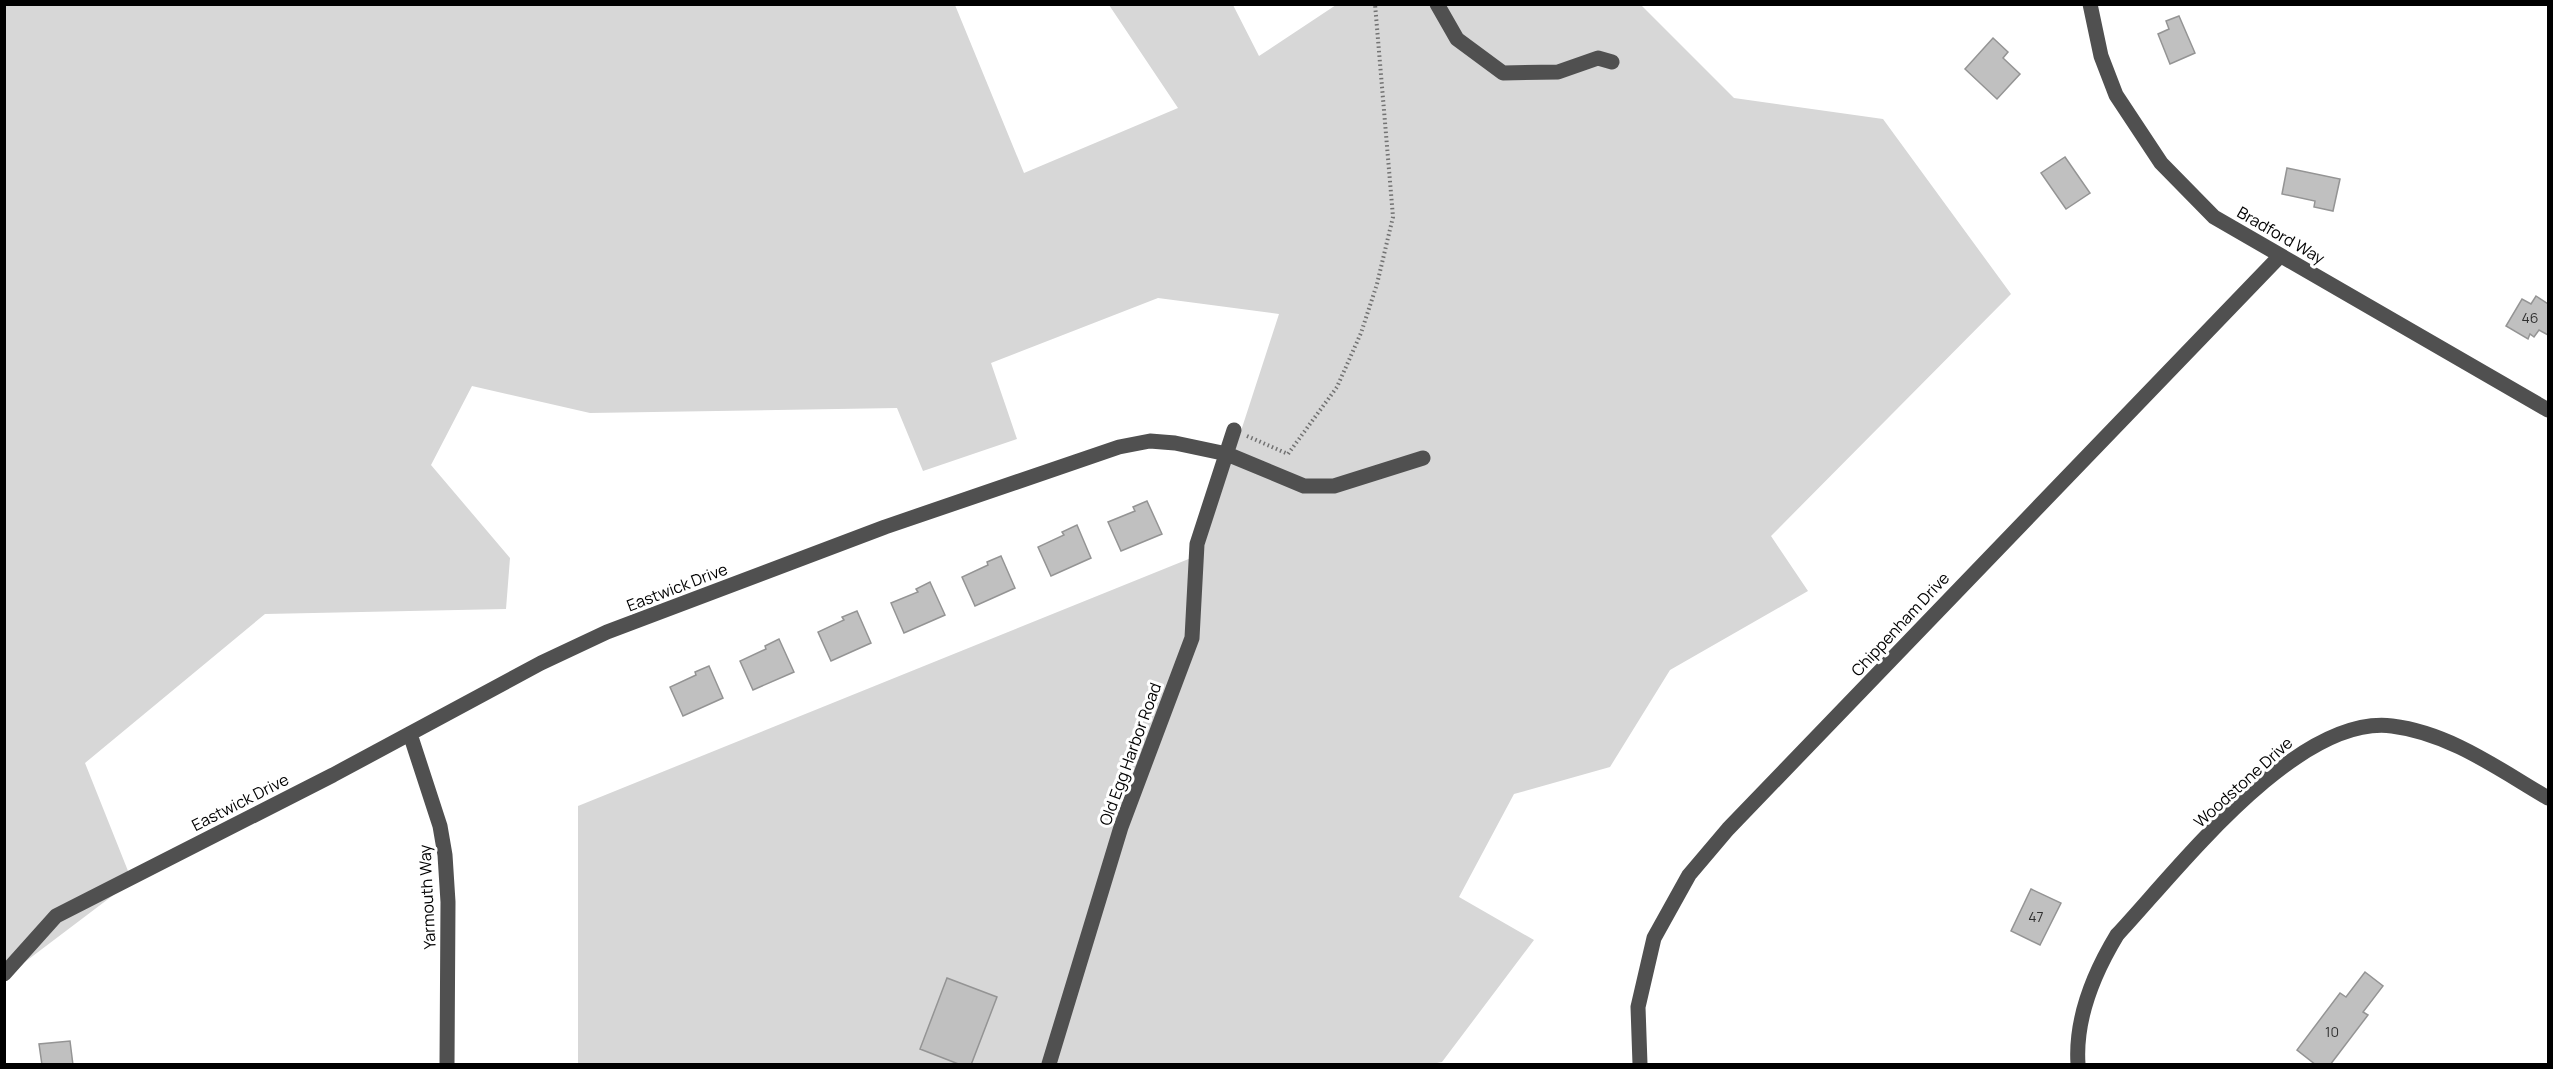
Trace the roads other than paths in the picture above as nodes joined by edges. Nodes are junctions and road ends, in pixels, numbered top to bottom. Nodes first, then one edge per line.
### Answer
1 (1437, 4) edge
2 (2091, 4) edge
3 (1612, 62) dead end
4 (2280, 256) junction
5 (2548, 410) edge
6 (1234, 430) road end
7 (1227, 453) junction
8 (1423, 458) dead end
9 (410, 734) junction
10 (2548, 798) edge
11 (4, 974) edge
12 (447, 1065) edge
13 (1049, 1065) edge
14 (1640, 1065) edge
15 (2079, 1065) edge

1 - 3 street
2 - 4 street, Bradford Way
4 - 5 street, Bradford Way
4 - 14 street, Chippenham Drive
6 - 7 street, Old Egg Harbor Road
7 - 8 street, Eastwick Drive
7 - 9 street, Eastwick Drive
7 - 13 street, Old Egg Harbor Road
9 - 11 street, Eastwick Drive
9 - 12 street, Yarmouth Way
10 - 15 street, Woodstone Drive

